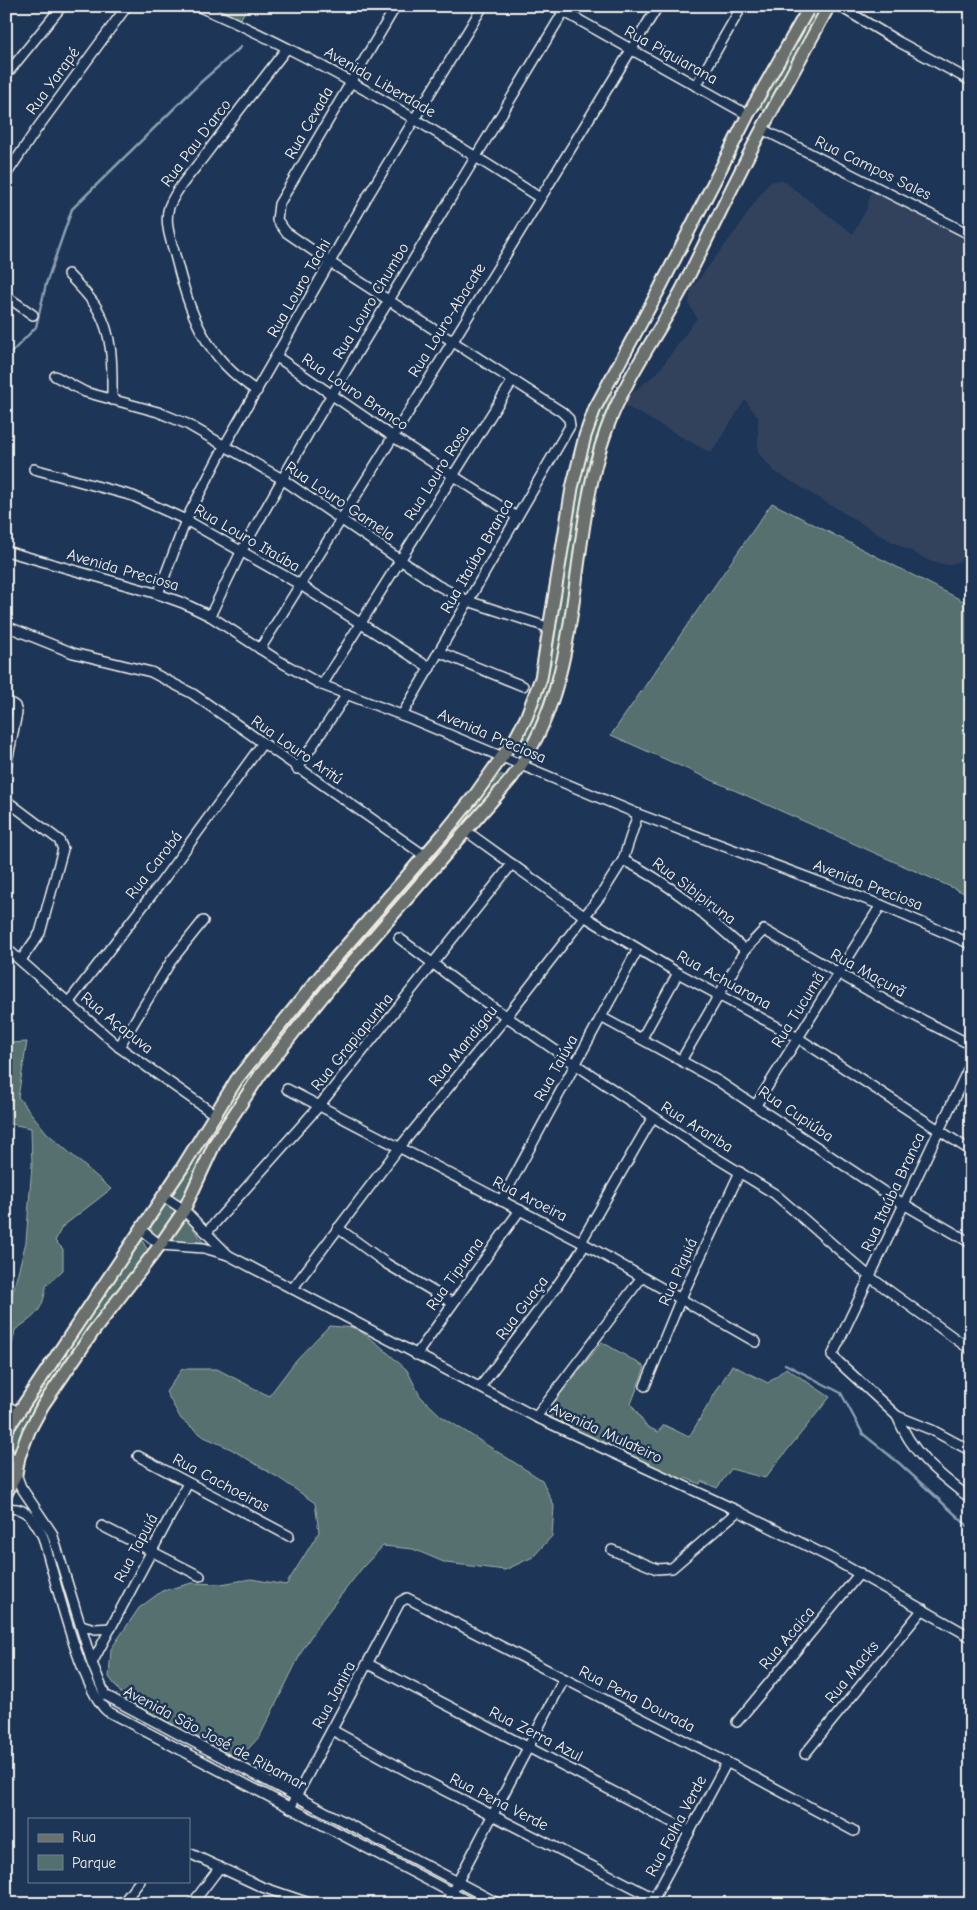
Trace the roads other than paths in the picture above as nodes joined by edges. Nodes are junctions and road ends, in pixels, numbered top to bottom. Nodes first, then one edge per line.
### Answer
1 (62, 6) edge
2 (127, 6) edge
3 (197, 6) edge
4 (396, 6) edge
5 (483, 6) edge
6 (554, 6) edge
7 (658, 6) edge
8 (742, 6) edge
9 (810, 6) edge
10 (829, 6) edge
11 (840, 6) edge
12 (565, 9) edge
13 (287, 48) junction
14 (632, 50) junction
15 (6, 75) edge
16 (350, 81) junction
17 (971, 81) edge
18 (696, 86) junction
19 (748, 115) junction
20 (414, 118) junction
21 (762, 130) junction
22 (476, 157) junction
23 (6, 175) edge
24 (540, 198) junction
25 (971, 235) edge
26 (331, 263) junction
27 (68, 274) dead end
28 (6, 296) edge
29 (389, 301) junction
30 (33, 315) dead end
31 (453, 341) junction
32 (277, 357) junction
33 (55, 376) dead end
34 (513, 380) junction
35 (257, 391) junction
36 (332, 393) junction
37 (112, 400) junction
38 (570, 426) junction
39 (586, 432) junction
40 (392, 436) junction
41 (225, 446) junction
42 (34, 469) dead end
43 (454, 475) junction
44 (282, 479) junction
45 (517, 516) junction
46 (186, 520) junction
47 (341, 521) junction
48 (6, 551) edge
49 (241, 552) junction
50 (400, 560) junction
51 (299, 584) junction
52 (158, 594) junction
53 (468, 601) junction
54 (210, 616) junction
55 (361, 623) junction
56 (6, 626) edge
57 (550, 628) junction
58 (260, 649) junction
59 (439, 652) junction
60 (430, 668) junction
61 (322, 685) junction
62 (523, 686) dead end
63 (347, 694) junction
64 (6, 700) edge
65 (402, 715) junction
66 (262, 744) junction
67 (503, 757) junction
68 (522, 765) junction
69 (6, 767) edge
70 (297, 769) junction
71 (6, 781) edge
72 (7, 801) edge
73 (6, 812) edge
74 (638, 814) junction
75 (466, 830) junction
76 (425, 856) junction
77 (623, 860) junction
78 (512, 864) junction
79 (881, 905) junction
80 (584, 916) junction
81 (203, 921) dead end
82 (399, 938) dead end
83 (971, 944) edge
84 (6, 948) edge
85 (638, 949) junction
86 (745, 950) junction
87 (22, 960) junction
88 (434, 965) junction
89 (678, 973) junction
90 (838, 974) junction
91 (719, 995) junction
92 (68, 1003) junction
93 (507, 1016) junction
94 (601, 1017) junction
95 (642, 1038) junction
96 (798, 1038) junction
97 (971, 1045) edge
98 (119, 1047) junction
99 (682, 1059) junction
100 (971, 1063) edge
101 (575, 1064) junction
102 (287, 1089) dead end
103 (756, 1105) junction
104 (319, 1106) junction
105 (214, 1114) junction
106 (653, 1117) junction
107 (938, 1132) junction
108 (399, 1148) junction
109 (971, 1151) edge
110 (740, 1172) junction
111 (163, 1196) junction
112 (501, 1201) junction
113 (904, 1204) junction
114 (184, 1210) junction
115 (520, 1210) junction
116 (338, 1228) junction
117 (141, 1230) junction
118 (207, 1232) junction
119 (971, 1243) edge
120 (583, 1244) junction
121 (160, 1245) junction
122 (228, 1255) junction
123 (642, 1277) junction
124 (870, 1277) junction
125 (293, 1288) junction
126 (681, 1298) junction
127 (453, 1302) junction
128 (756, 1342) dead end
129 (971, 1350) edge
130 (416, 1355) junction
131 (646, 1386) dead end
132 (480, 1387) junction
133 (6, 1405) edge
134 (19, 1413) junction
135 (897, 1416) junction
136 (536, 1417) junction
137 (7, 1429) edge
138 (6, 1448) edge
139 (971, 1452) edge
140 (138, 1456) dead end
141 (16, 1474) junction
142 (188, 1483) junction
143 (6, 1494) edge
144 (971, 1499) edge
145 (6, 1509) edge
146 (738, 1511) junction
147 (48, 1525) junction
148 (102, 1526) dead end
149 (39, 1529) junction
150 (289, 1536) dead end
151 (152, 1550) junction
152 (612, 1550) dead end
153 (860, 1573) junction
154 (200, 1576) dead end
155 (404, 1598) joint
156 (923, 1609) junction
157 (80, 1625) junction
158 (111, 1628) junction
159 (971, 1637) edge
160 (85, 1640) junction
161 (75, 1643) junction
162 (92, 1663) junction
163 (368, 1664) junction
164 (564, 1679) junction
165 (737, 1722) dead end
166 (332, 1730) junction
167 (528, 1747) junction
168 (805, 1754) dead end
169 (727, 1762) junction
170 (296, 1798) junction
171 (290, 1808) junction
172 (493, 1815) junction
173 (689, 1831) junction
174 (854, 1831) dead end
175 (190, 1853) edge
176 (220, 1867) junction
177 (139, 1882) edge
178 (458, 1883) junction
179 (452, 1893) junction
180 (653, 1901) edge
181 (122, 1904) edge
182 (192, 1904) edge
183 (312, 1904) edge
184 (446, 1904) edge
185 (473, 1904) edge
186 (498, 1904) edge

1 - 15 street
2 - 23 street, Rua Yarapé
3 - 13 street, Avenida Liberdade
4 - 16 street, Rua Cevada
5 - 20 street, Rua Louro Tachi
6 - 12 street, Rua Piquiarana
7 - 14 street, Rua Louro-Abacate
8 - 18 street
9 - 19 main road
10 - 21 main road
11 - 17 street
12 - 14 street, Rua Piquiarana
12 - 22 street, Rua Louro Chumbo
13 - 16 street, Avenida Liberdade
13 - 35 street, Rua Pau D'arco
14 - 18 street, Rua Piquiarana
14 - 24 street, Rua Louro-Abacate
16 - 20 street, Avenida Liberdade
16 - 26 street, Rua Cevada
18 - 19 street, Rua Piquiarana
19 - 39 main road
20 - 22 street, Avenida Liberdade
20 - 26 street, Rua Louro Tachi
21 - 25 street, Rua Campos Sales
21 - 68 main road
22 - 24 street, Avenida Liberdade
22 - 29 street, Rua Louro Chumbo
24 - 31 street, Rua Louro-Abacate
26 - 29 street
26 - 32 street, Rua Louro Tachi
27 - 37 street
28 - 30 street
29 - 31 street
29 - 36 street, Rua Louro Chumbo
31 - 34 street
31 - 40 street, Rua Louro-Abacate
32 - 35 street, Rua Louro Tachi
32 - 36 street, Rua Louro Branco
33 - 37 street, Rua Louro Gamela
34 - 38 street
34 - 43 street, Rua Louro Rosa
35 - 41 street, Rua Louro Tachi
36 - 40 street, Rua Louro Branco
36 - 44 street, Rua Louro Chumbo
37 - 41 street, Rua Louro Gamela
38 - 39 street
38 - 45 street, Rua Itaúba Branca
39 - 57 main road
40 - 43 street, Rua Louro Branco
40 - 47 street, Rua Louro-Abacate
41 - 44 street, Rua Louro Gamela
41 - 46 street, Rua Louro Tachi
42 - 46 street, Rua Louro Itaúba
43 - 45 street, Rua Louro Branco
43 - 50 street, Rua Louro Rosa
44 - 47 street, Rua Louro Gamela
44 - 49 street, Rua Louro Chumbo
45 - 53 street, Rua Itaúba Branca
46 - 49 street, Rua Louro Itaúba
46 - 52 street, Rua Louro Tachi
47 - 50 street, Rua Louro Gamela
47 - 51 street, Rua Louro-Abacate
48 - 52 street, Avenida Preciosa
49 - 51 street, Rua Louro Itaúba
49 - 54 street, Rua Louro Chumbo
50 - 53 street, Rua Louro Gamela
50 - 55 street, Rua Louro Rosa
51 - 55 street, Rua Louro Itaúba
51 - 58 street, Rua Louro-Abacate
52 - 54 street, Avenida Preciosa
53 - 57 street, Rua Louro Gamela
53 - 59 street, Rua Itaúba Branca
54 - 58 street, Avenida Preciosa
55 - 60 street, Rua Louro Itaúba
55 - 61 street, Rua Louro Rosa
56 - 66 street, Rua Louro Aritú
57 - 67 main road
58 - 61 street, Avenida Preciosa
59 - 60 street, Rua Itaúba Branca
59 - 62 street
60 - 65 street, Rua Itaúba Branca
61 - 63 street, Avenida Preciosa
63 - 65 street, Avenida Preciosa
63 - 70 street
64 - 69 street
65 - 67 street, Avenida Preciosa
66 - 70 street, Rua Louro Aritú
66 - 92 street, Rua Carobá
67 - 68 street, Avenida Preciosa
67 - 76 main road
68 - 74 street, Avenida Preciosa
68 - 75 main road
70 - 76 street, Rua Louro Aritú
71 - 72 street
72 - 73 street
72 - 87 street
74 - 77 street, Rua Mandigau
74 - 79 street, Avenida Preciosa
75 - 78 street, Rua Achuarana
75 - 114 main road
76 - 105 main road
77 - 80 street, Rua Mandigau
77 - 86 street, Rua Sibipiruna
78 - 80 street, Rua Achuarana
78 - 88 street, Rua Grapiapunha
79 - 83 street, Avenida Preciosa
79 - 90 street, Rua Tucumã
80 - 85 street, Rua Achuarana
80 - 93 street, Rua Mandigau
81 - 98 street
82 - 88 street, Rua Arariba
84 - 87 street, Rua Açapuva
85 - 89 street, Rua Achuarana
85 - 94 street, Rua Taiúva
86 - 90 street, Rua Maçurã
86 - 91 street
87 - 92 street, Rua Açapuva
88 - 93 street, Rua Arariba
88 - 104 street, Rua Grapiapunha
89 - 91 street, Rua Achuarana
89 - 95 street
90 - 96 street, Rua Tucumã
90 - 97 street, Rua Maçurã
91 - 96 street, Rua Achuarana
91 - 99 street
92 - 98 street, Rua Açapuva
93 - 101 street, Rua Arariba
93 - 108 street, Rua Mandigau
94 - 95 street, Rua Cupiúba
94 - 101 street, Rua Taiúva
95 - 99 street, Rua Cupiúba
96 - 103 street, Rua Tucumã
96 - 107 street, Rua Achuarana
98 - 105 street, Rua Açapuva
99 - 103 street, Rua Cupiúba
100 - 107 street, Rua Itaúba Branca
101 - 106 street, Rua Arariba
101 - 112 street, Rua Taiúva
102 - 104 street, Rua Aroeira
103 - 113 street, Rua Cupiúba
104 - 108 street, Rua Aroeira
104 - 118 street, Rua Grapiapunha
105 - 111 main road
106 - 110 street, Rua Arariba
106 - 120 street, Rua Guaça
107 - 109 street, Rua Achuarana
107 - 113 street, Rua Itaúba Branca
108 - 112 street, Rua Aroeira
108 - 116 street, Rua Mandigau
110 - 124 street, Rua Arariba
110 - 126 street, Rua Piquiá
111 - 114 street, Avenida Mulateiro
111 - 117 main road
112 - 115 street, Rua Aroeira
113 - 119 street, Rua Cupiúba
113 - 124 street, Rua Itaúba Branca
114 - 118 street, Avenida Mulateiro
114 - 121 main road
115 - 120 street, Rua Aroeira
115 - 127 street, Rua Tipuana
116 - 125 street, Rua Mandigau
116 - 127 street
117 - 121 street
117 - 134 main road
118 - 122 street, Avenida Mulateiro
120 - 123 street, Rua Aroeira
120 - 132 street, Rua Guaça
121 - 122 street, Avenida Mulateiro
121 - 141 main road
122 - 125 street, Avenida Mulateiro
123 - 126 street, Rua Aroeira
123 - 136 street
124 - 129 street, Rua Arariba
124 - 135 street, Rua Itaúba Branca
125 - 130 street, Avenida Mulateiro
126 - 128 street, Rua Aroeira
126 - 131 street, Rua Piquiá
127 - 130 street, Rua Tipuana
130 - 132 street, Avenida Mulateiro
132 - 136 street, Avenida Mulateiro
133 - 134 street
134 - 137 main road
135 - 139 street
135 - 144 street
136 - 146 street, Avenida Mulateiro
138 - 141 street, Avenida São José de Ribamar
140 - 142 street, Rua Cachoeiras
141 - 143 main road
141 - 147 street, Avenida São José de Ribamar
142 - 150 street, Rua Cachoeiras
142 - 151 street, Rua Tapuiá
145 - 149 street, Avenida São José de Ribamar
146 - 152 street
146 - 153 street, Avenida Mulateiro
147 - 149 street
147 - 157 street, Avenida São José de Ribamar
148 - 151 street
149 - 161 street, Avenida São José de Ribamar
151 - 154 street
151 - 158 street, Rua Tapuiá
153 - 156 street, Avenida Mulateiro
153 - 165 street, Rua Acaica
155 - 163 street, Rua Janira
155 - 164 street, Rua Pena Dourada
156 - 159 street, Avenida Mulateiro
156 - 168 street, Rua Macks
157 - 158 street
157 - 160 street, Avenida São José de Ribamar
158 - 162 street, Rua Tapuiá
160 - 161 street
160 - 162 street, Avenida São José de Ribamar
161 - 171 street, Avenida São José de Ribamar
162 - 170 street, Avenida São José de Ribamar
163 - 166 street, Rua Janira
163 - 167 street, Rua Zerra Azul
164 - 167 street
164 - 169 street, Rua Pena Dourada
166 - 170 street, Rua Janira
166 - 172 street, Rua Pena Verde
167 - 172 street
167 - 173 street, Rua Zerra Azul
169 - 173 street, Rua Folha Verde
169 - 174 street, Rua Pena Dourada
170 - 171 street, Rua Janira
170 - 178 street, Avenida São José de Ribamar
171 - 179 street, Avenida São José de Ribamar
172 - 178 street
172 - 180 street, Rua Pena Verde
173 - 180 street, Rua Folha Verde
175 - 176 street
176 - 182 street
176 - 183 street
177 - 181 street
178 - 179 street
178 - 186 street, Avenida São José de Ribamar
179 - 184 street
179 - 185 street, Avenida São José de Ribamar

